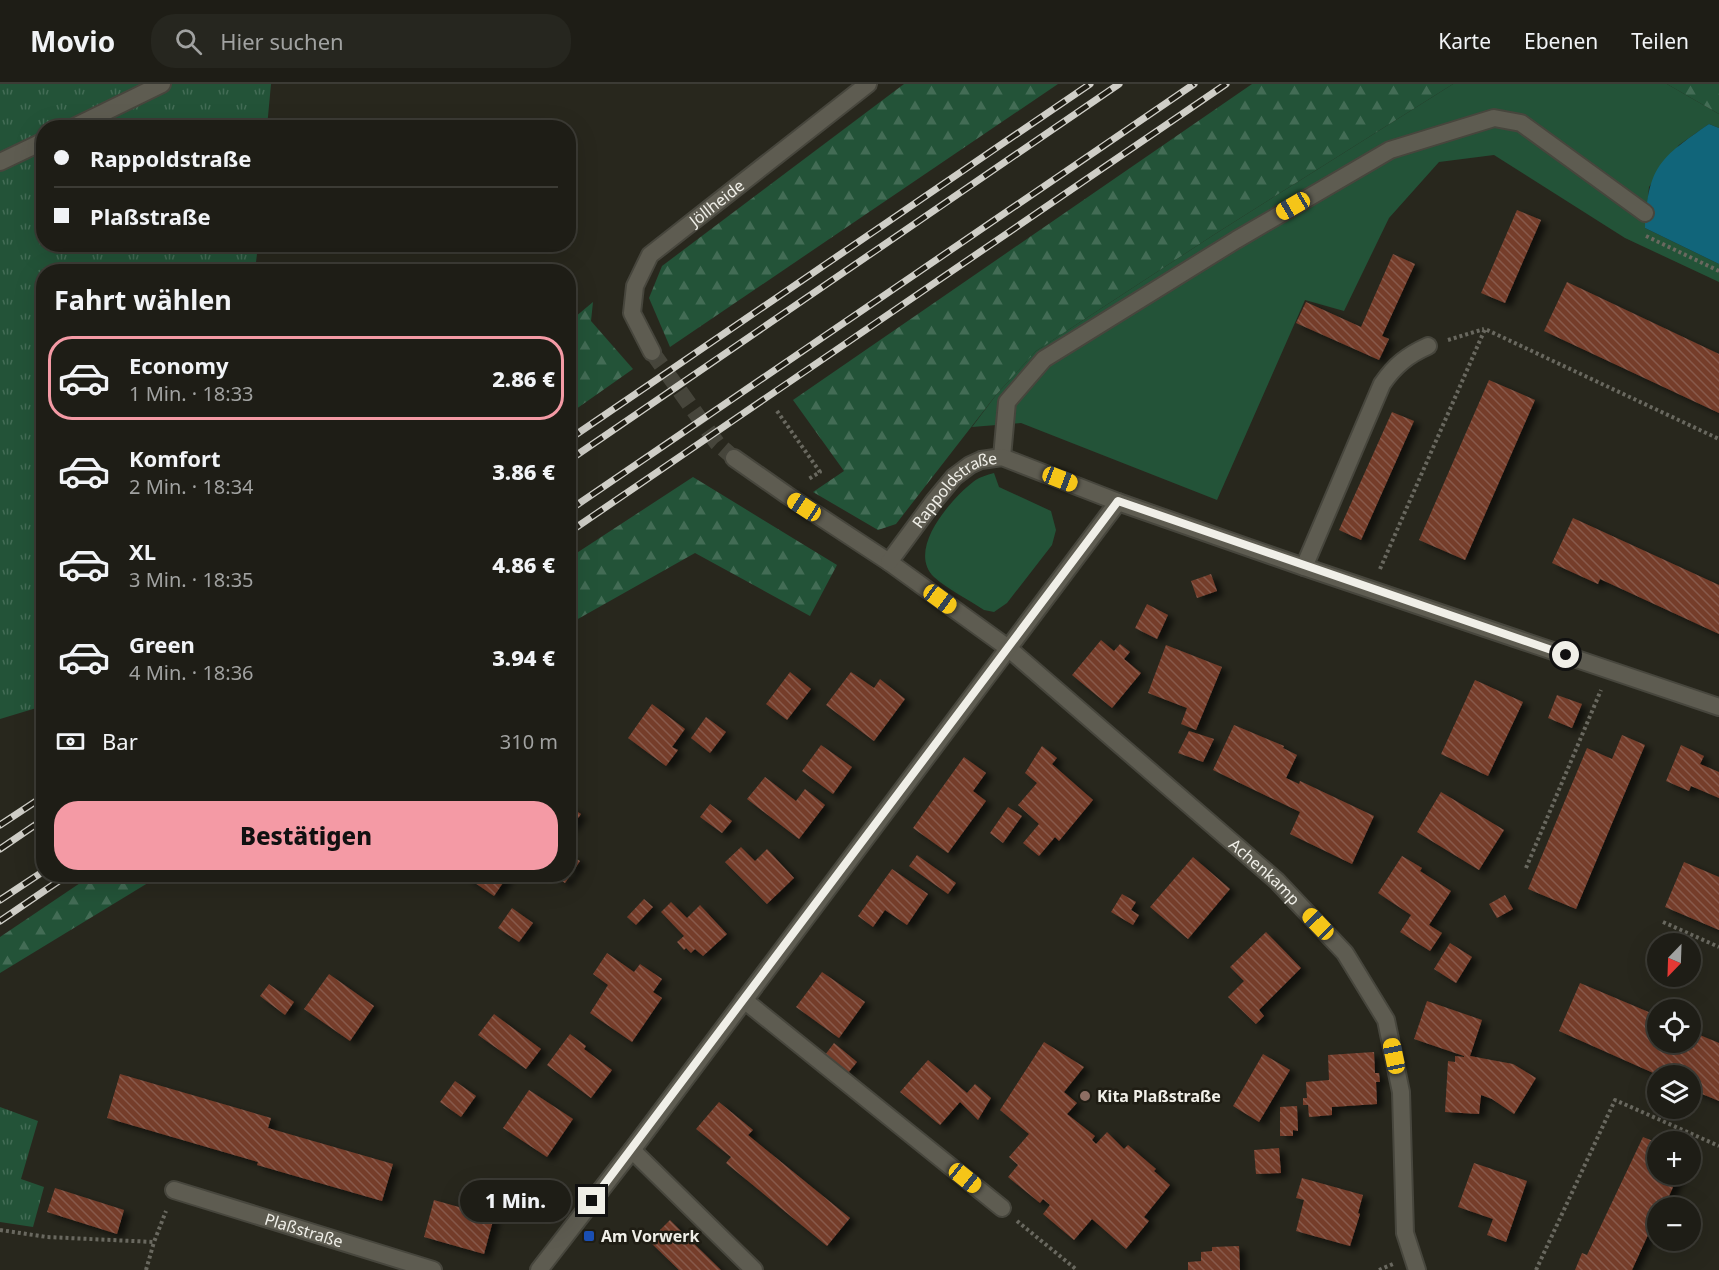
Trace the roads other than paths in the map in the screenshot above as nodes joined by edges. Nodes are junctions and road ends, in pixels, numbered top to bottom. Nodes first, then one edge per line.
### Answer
1 (162, 84) edge
2 (868, 84) edge
3 (88, 120) edge
4 (36, 145) edge
5 (0, 162) edge
6 (1646, 213) dead end
7 (1428, 346) road end
8 (651, 352) tunnel mouth
9 (1002, 457) junction
10 (734, 458) tunnel mouth
11 (1118, 501) junction
12 (889, 562) junction
13 (1304, 567) junction
14 (1008, 648) junction
15 (1719, 707) edge
16 (744, 1000) junction
17 (632, 1150) junction
18 (174, 1190) road end
19 (1002, 1208) road end
20 (433, 1270) edge
21 (539, 1270) edge
22 (754, 1270) edge
23 (1417, 1270) edge

1 - 3 street
2 - 8 street, Jöllheide
4 - 5 street
6 - 9 street
7 - 13 street
9 - 11 street, Rappoldstraße
9 - 12 street, Rappoldstraße
10 - 12 street
11 - 13 street, Rappoldstraße
11 - 14 street
12 - 14 street
13 - 15 street, Rappoldstraße
14 - 16 street
14 - 23 street, Achenkamp
16 - 17 street
16 - 19 street
17 - 21 street
17 - 22 street
18 - 20 street, Plaßstraße

